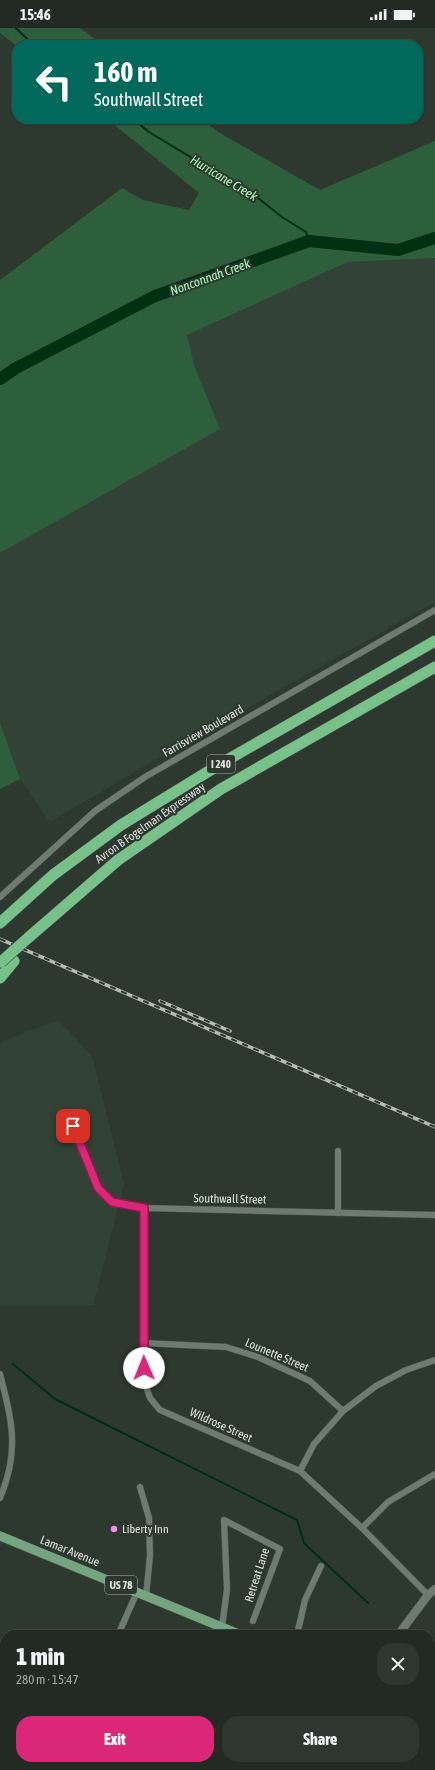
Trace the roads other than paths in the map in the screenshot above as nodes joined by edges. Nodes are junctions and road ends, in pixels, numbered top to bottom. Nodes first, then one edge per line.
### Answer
1 (435, 610) edge
2 (435, 641) edge
3 (435, 667) edge
4 (0, 897) edge
5 (0, 923) edge
6 (28, 938) junction
7 (0, 962) edge
8 (0, 978) edge
9 (73, 1126) dead end
10 (338, 1151) dead end
11 (144, 1208) junction
12 (338, 1213) junction
13 (435, 1215) edge
14 (143, 1342) junction
15 (435, 1360) edge
16 (0, 1374) edge
17 (344, 1411) junction
18 (300, 1471) junction
19 (435, 1474) edge
20 (140, 1487) dead end
21 (0, 1498) edge
22 (362, 1528) junction
23 (0, 1536) edge
24 (321, 1566) dead end
25 (435, 1589) edge
26 (137, 1592) junction
27 (428, 1595) junction
28 (146, 1596) junction
29 (253, 1621) dead end
30 (222, 1627) junction
31 (120, 1630) edge
32 (229, 1630) edge
33 (298, 1630) edge
34 (402, 1630) edge

1 - 4 street, Farrisview Boulevard
2 - 5 highway, Avron B Fogelman Expressway / I 240
3 - 6 highway, Avron B Fogelman Expressway / I 240
6 - 7 highway, Avron B Fogelman Expressway / I 240, bridge
6 - 8 highway, bridge
9 - 11 street, Southwall Street
10 - 12 street
11 - 12 street, Southwall Street
11 - 14 street, Wildrose Street
12 - 13 street, Southwall Street
14 - 17 street, Lounette Street
14 - 18 street, Wildrose Street
15 - 17 street
16 - 21 street
17 - 18 street
18 - 22 street, Wildrose Street
19 - 22 street
20 - 28 street
22 - 27 street, Wildrose Street
23 - 26 main road, Lamar Avenue / US 78
24 - 33 street
25 - 27 main road
26 - 28 main road, Lamar Avenue / US 78
26 - 31 street
27 - 34 main road
28 - 30 main road, Lamar Avenue / US 78
29 - 30 street, Retreat Lane
30 - 32 main road, Lamar Avenue / US 78

